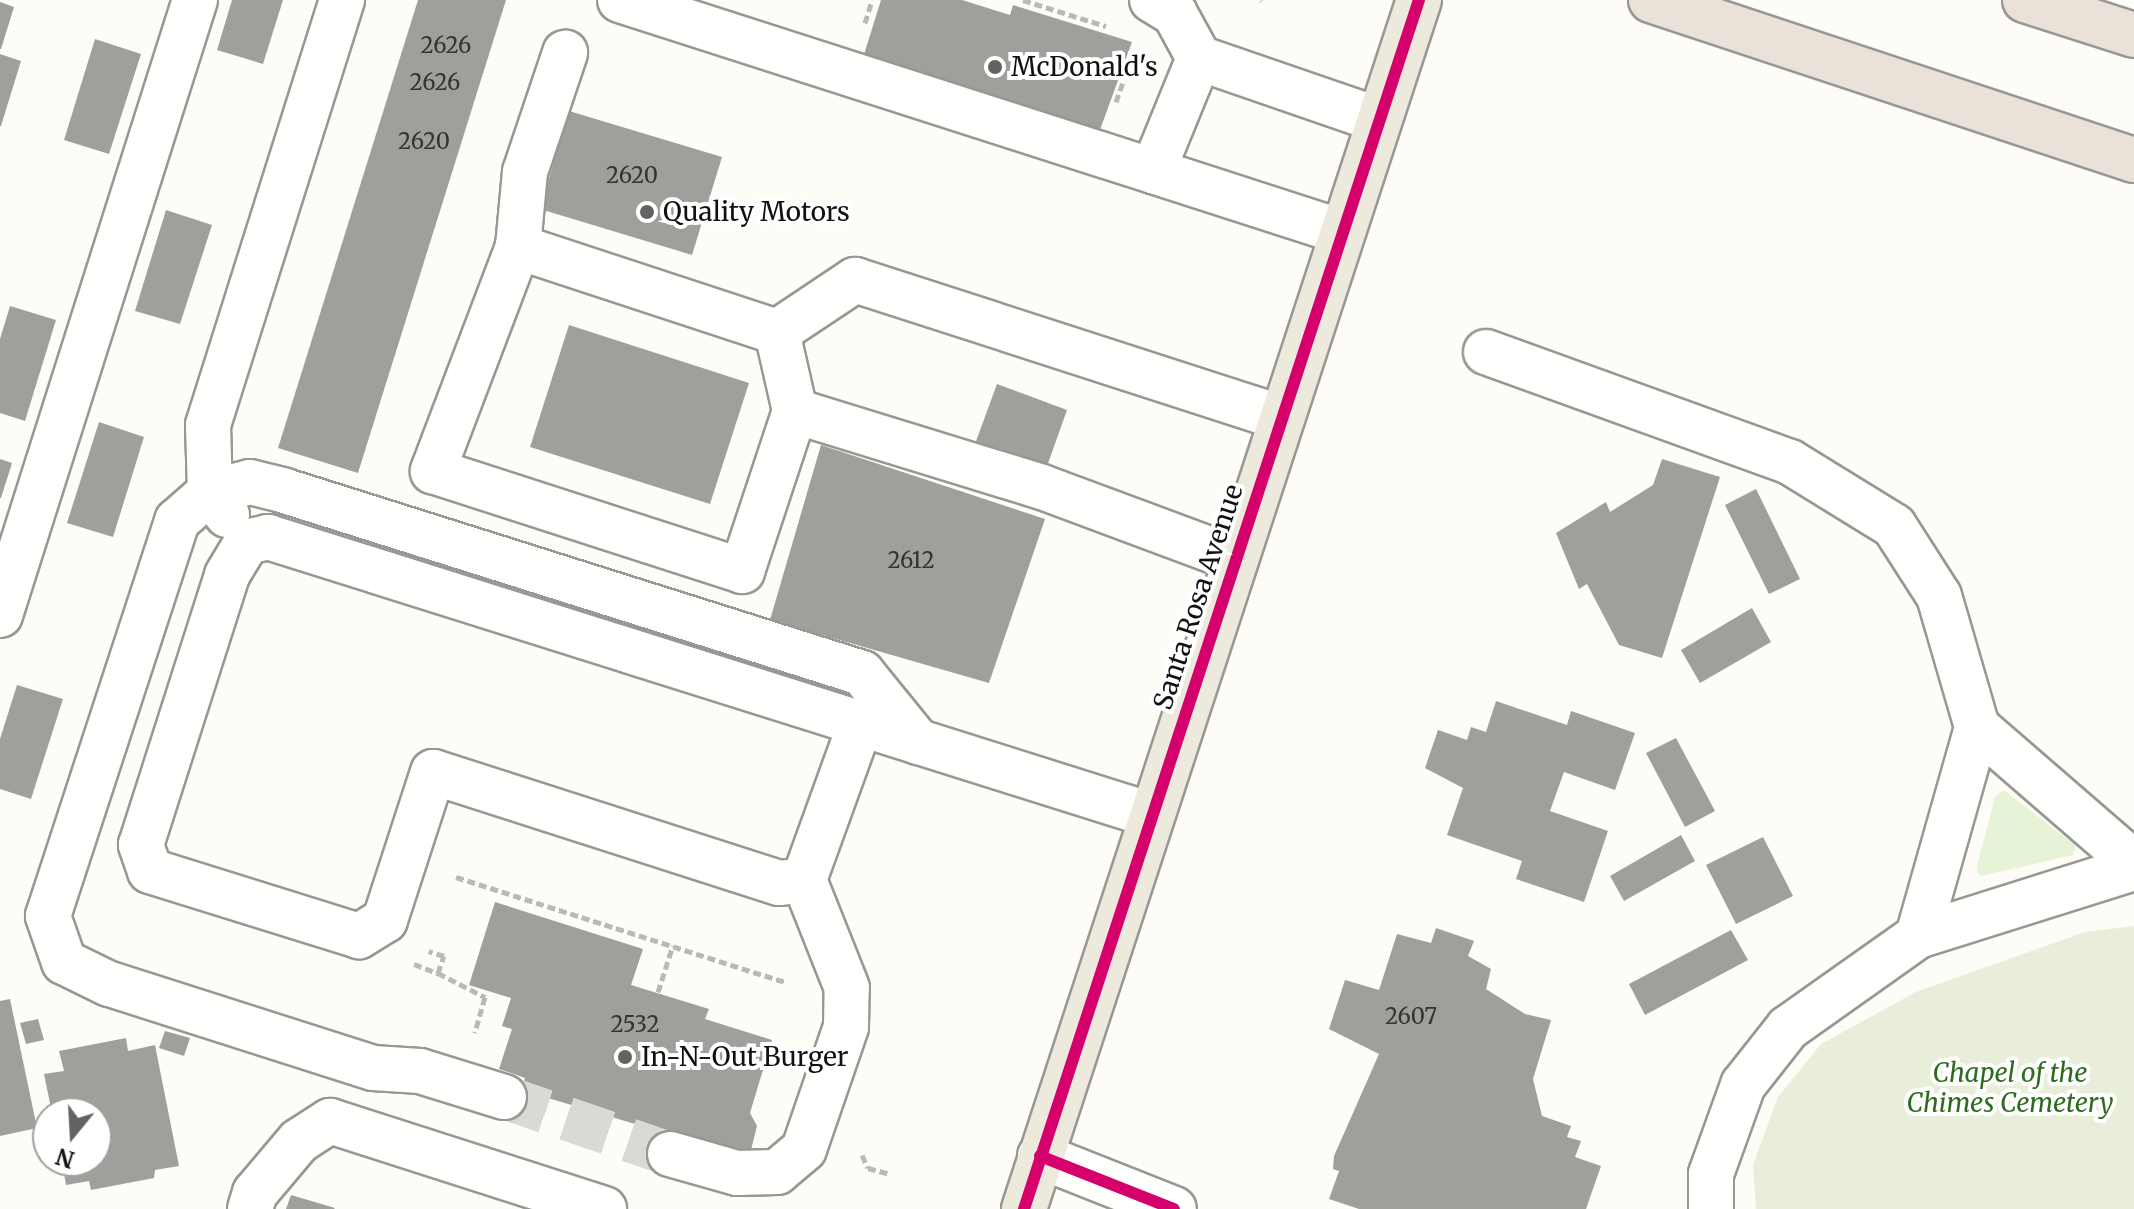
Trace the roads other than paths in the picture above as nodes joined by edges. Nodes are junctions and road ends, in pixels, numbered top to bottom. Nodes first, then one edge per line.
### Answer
1 (195, 0) edge
2 (342, 0) edge
3 (620, 0) edge
4 (1419, 0) edge
5 (1651, 0) edge
6 (2025, 0) edge
7 (1145, 18) edge
8 (2134, 35) edge
9 (565, 53) dead end
10 (1199, 58) junction
11 (1379, 120) junction
12 (2134, 160) edge
13 (1153, 171) junction
14 (1342, 232) junction
15 (518, 247) junction
16 (777, 332) junction
17 (1486, 352) dead end
18 (795, 411) junction
19 (1280, 417) junction
20 (210, 492) junction
21 (247, 542) junction
22 (1233, 558) junction
23 (0, 615) edge
24 (860, 725) junction
25 (1977, 727) junction
26 (918, 742) junction
27 (1151, 815) junction
28 (2134, 866) edge
29 (804, 880) junction
30 (1918, 936) junction
31 (504, 1097) tunnel mouth
32 (670, 1154) tunnel mouth
33 (1040, 1156) junction
34 (250, 1209) edge
35 (604, 1209) edge
36 (1024, 1209) edge
37 (1174, 1209) edge
38 (1711, 1209) edge

1 - 23 street
2 - 20 street
3 - 13 street
4 - 11 main road, Santa Rosa Avenue
5 - 12 highway
6 - 8 highway
7 - 10 street
9 - 15 street
10 - 11 street
10 - 13 street
11 - 14 main road, Santa Rosa Avenue
13 - 14 street
14 - 19 main road, Santa Rosa Avenue
15 - 16 street
15 - 18 street
16 - 18 street
16 - 19 street
17 - 25 street
18 - 22 street
19 - 22 main road, Santa Rosa Avenue
20 - 21 street
20 - 26 street
20 - 31 street
21 - 24 street
21 - 29 street
22 - 27 main road, Santa Rosa Avenue
24 - 26 street
24 - 29 street
25 - 28 street
25 - 30 street
26 - 27 street
27 - 33 main road, Santa Rosa Avenue
28 - 30 street
29 - 32 street
30 - 38 street
33 - 36 main road, Santa Rosa Avenue
33 - 37 street
34 - 35 street

